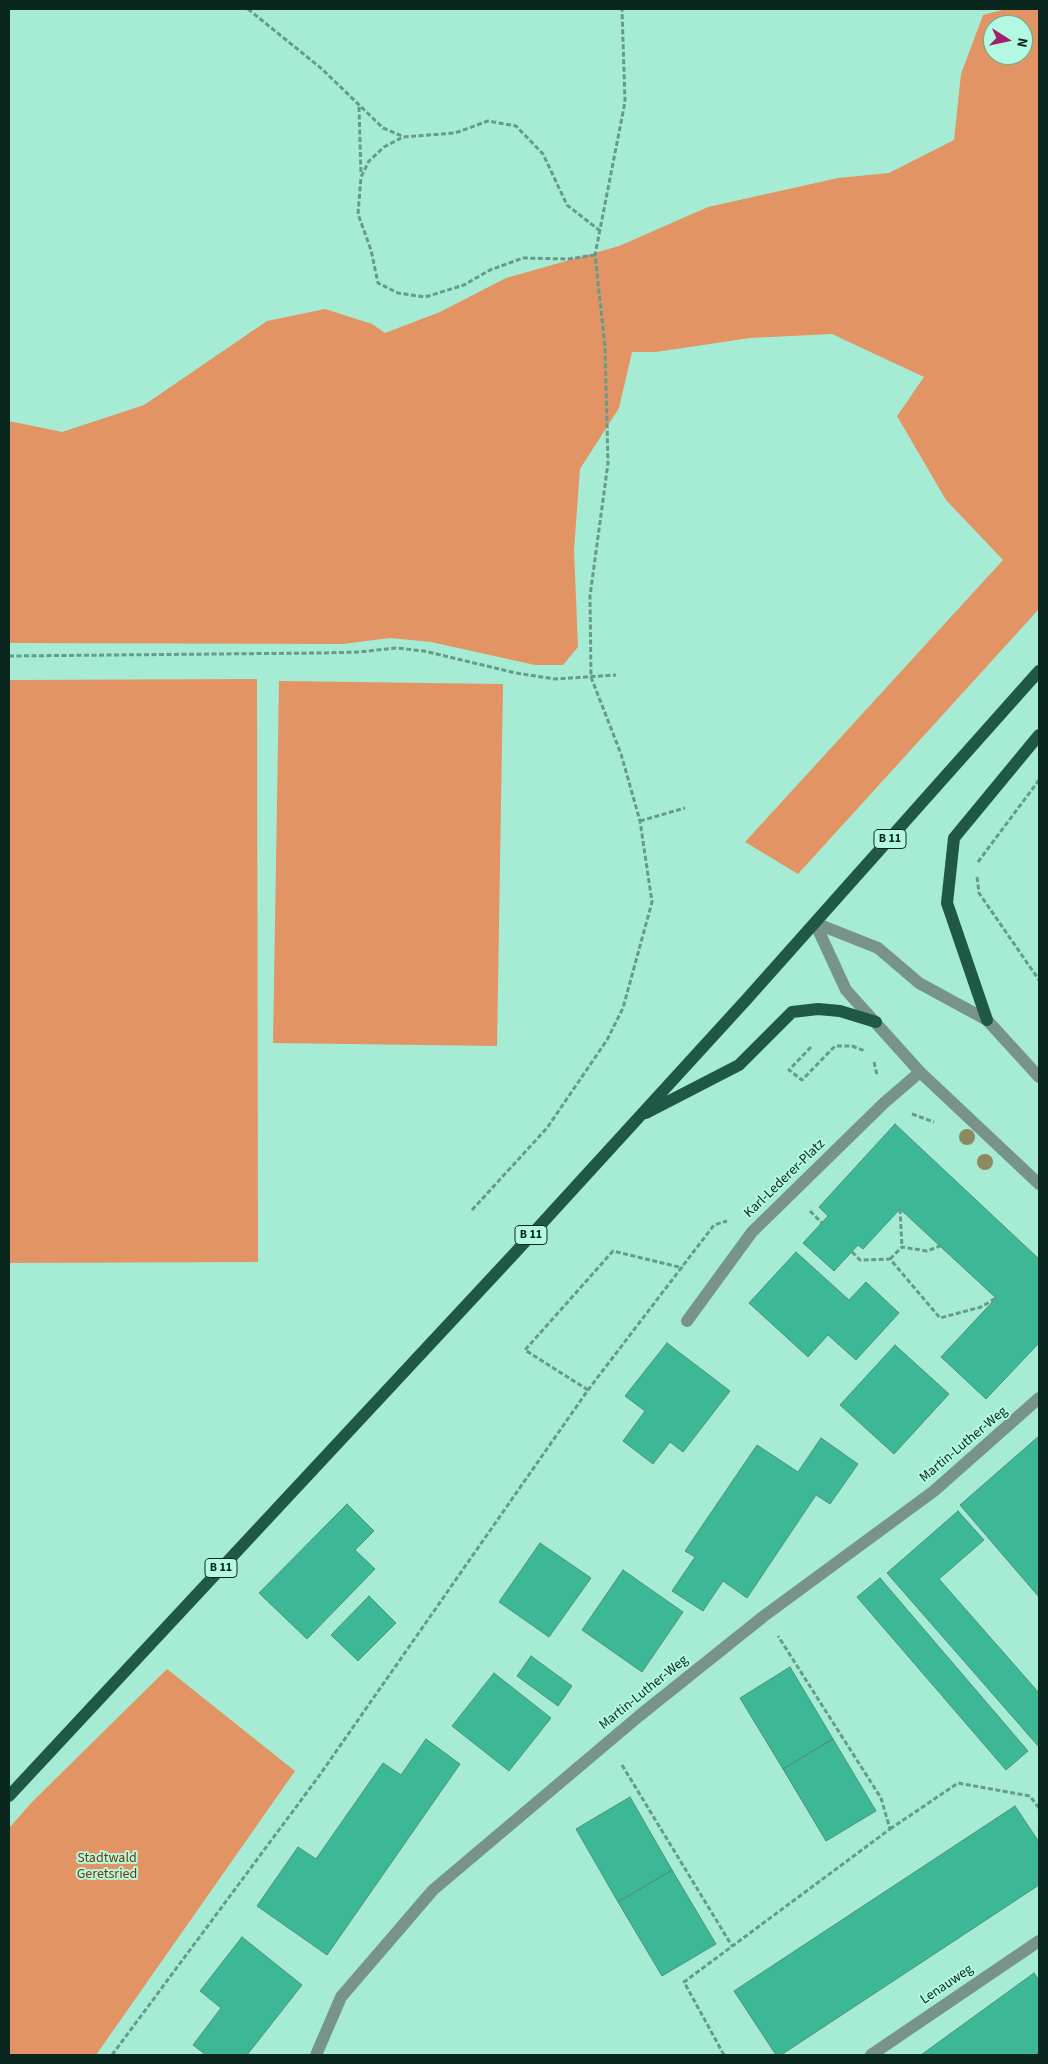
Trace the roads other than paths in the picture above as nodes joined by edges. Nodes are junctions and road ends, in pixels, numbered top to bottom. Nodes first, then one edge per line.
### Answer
1 (1039, 671) edge
2 (1039, 735) edge
3 (815, 923) junction
4 (987, 1020) junction
5 (876, 1022) junction
6 (920, 1072) junction
7 (1039, 1077) edge
8 (637, 1117) junction
9 (1039, 1184) edge
10 (687, 1321) dead end
11 (1039, 1398) edge
12 (9, 1796) edge
13 (1039, 1941) edge
14 (316, 2055) edge
15 (871, 2055) edge

1 - 3 main road, B 11
2 - 4 main road
3 - 4 street
3 - 5 street
3 - 8 main road, B 11
4 - 7 street
5 - 6 street
5 - 8 main road
6 - 9 street
6 - 10 street, Karl-Lederer-Platz
8 - 12 main road, B 11
11 - 14 street, Martin-Luther-Weg
13 - 15 street, Lenauweg

